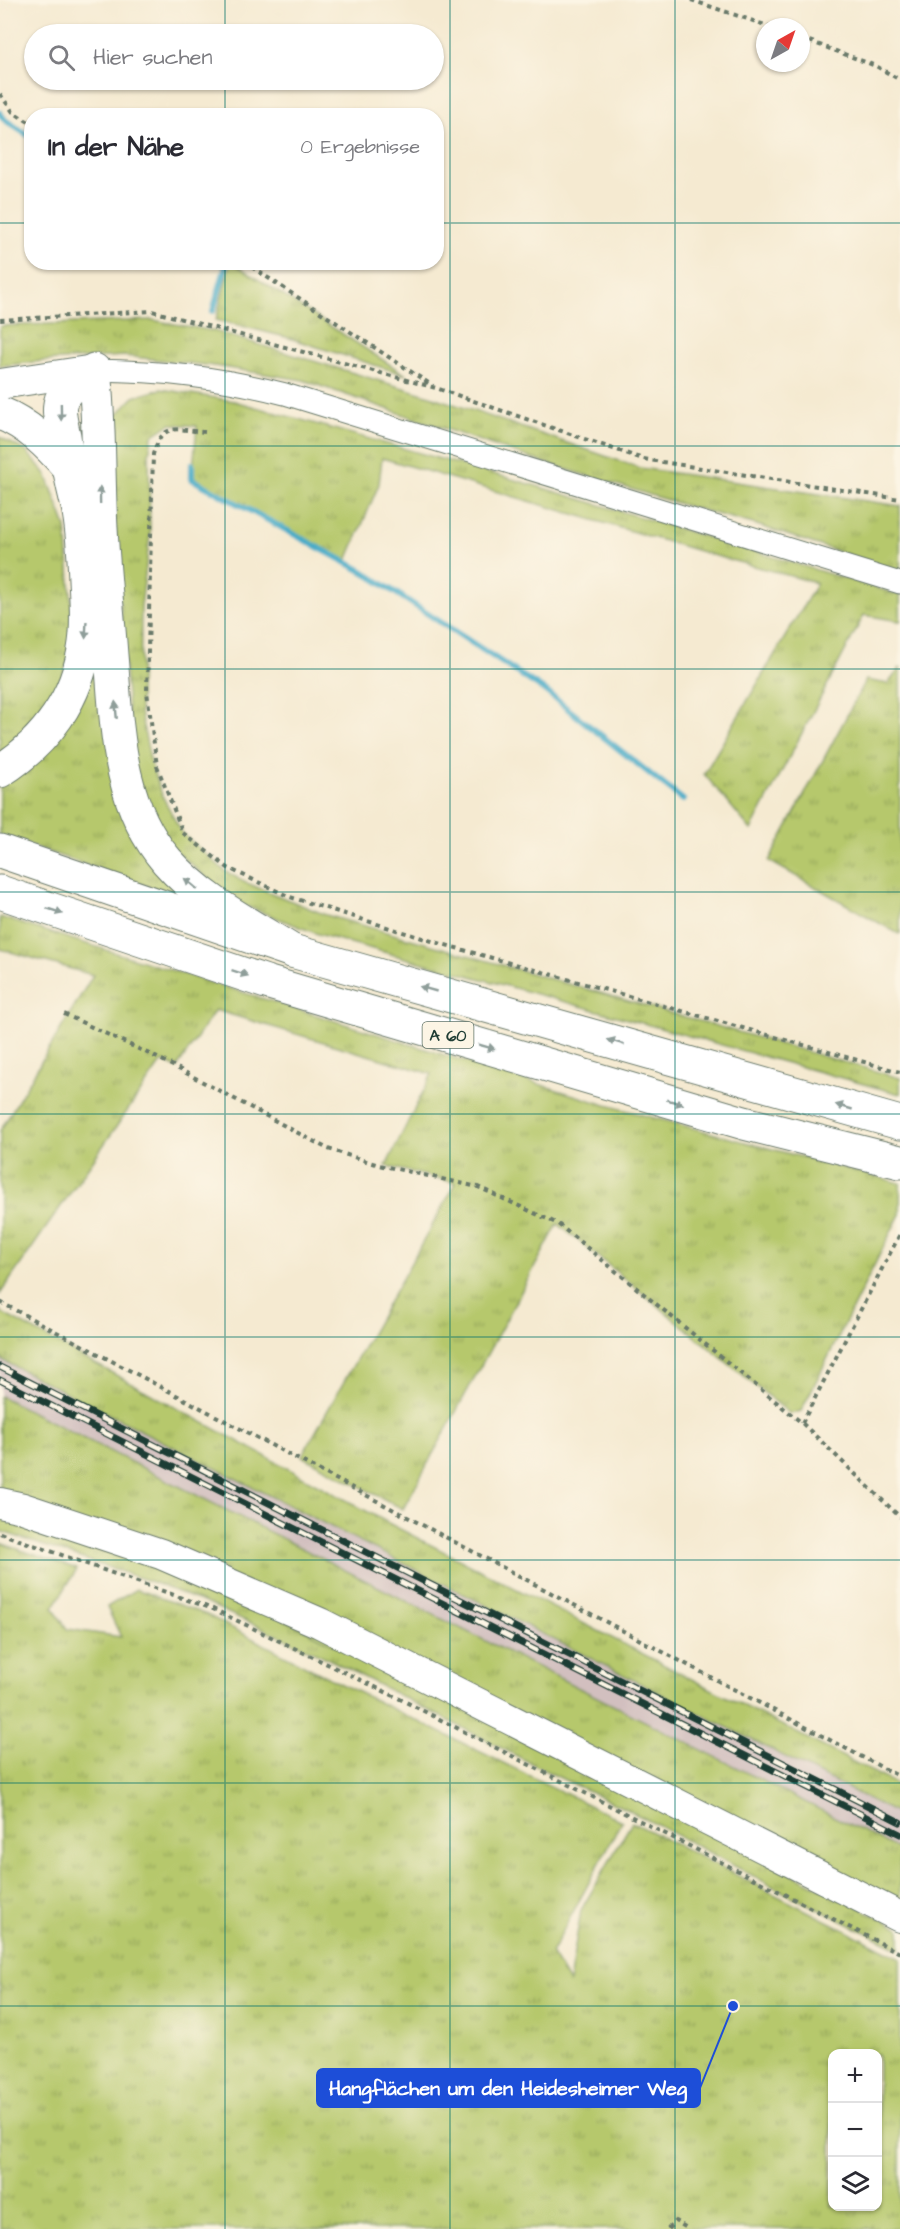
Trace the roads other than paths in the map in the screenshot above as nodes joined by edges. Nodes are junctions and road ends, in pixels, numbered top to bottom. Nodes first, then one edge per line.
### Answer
1 (94, 370) junction
2 (0, 384) edge
3 (0, 413) edge
4 (69, 468) junction
5 (900, 583) edge
6 (0, 771) edge
7 (0, 851) edge
8 (0, 892) edge
9 (292, 951) junction
10 (900, 1123) edge
11 (900, 1162) edge
12 (0, 1503) edge
13 (900, 1917) edge

1 - 2 main road
1 -> 4 highway
1 - 5 street
9 -> 1 highway
3 - 4 highway
4 -> 6 highway
7 - 9 highway, A 60
8 -> 11 highway, A 60
10 -> 9 highway, A 60
12 - 13 main road

